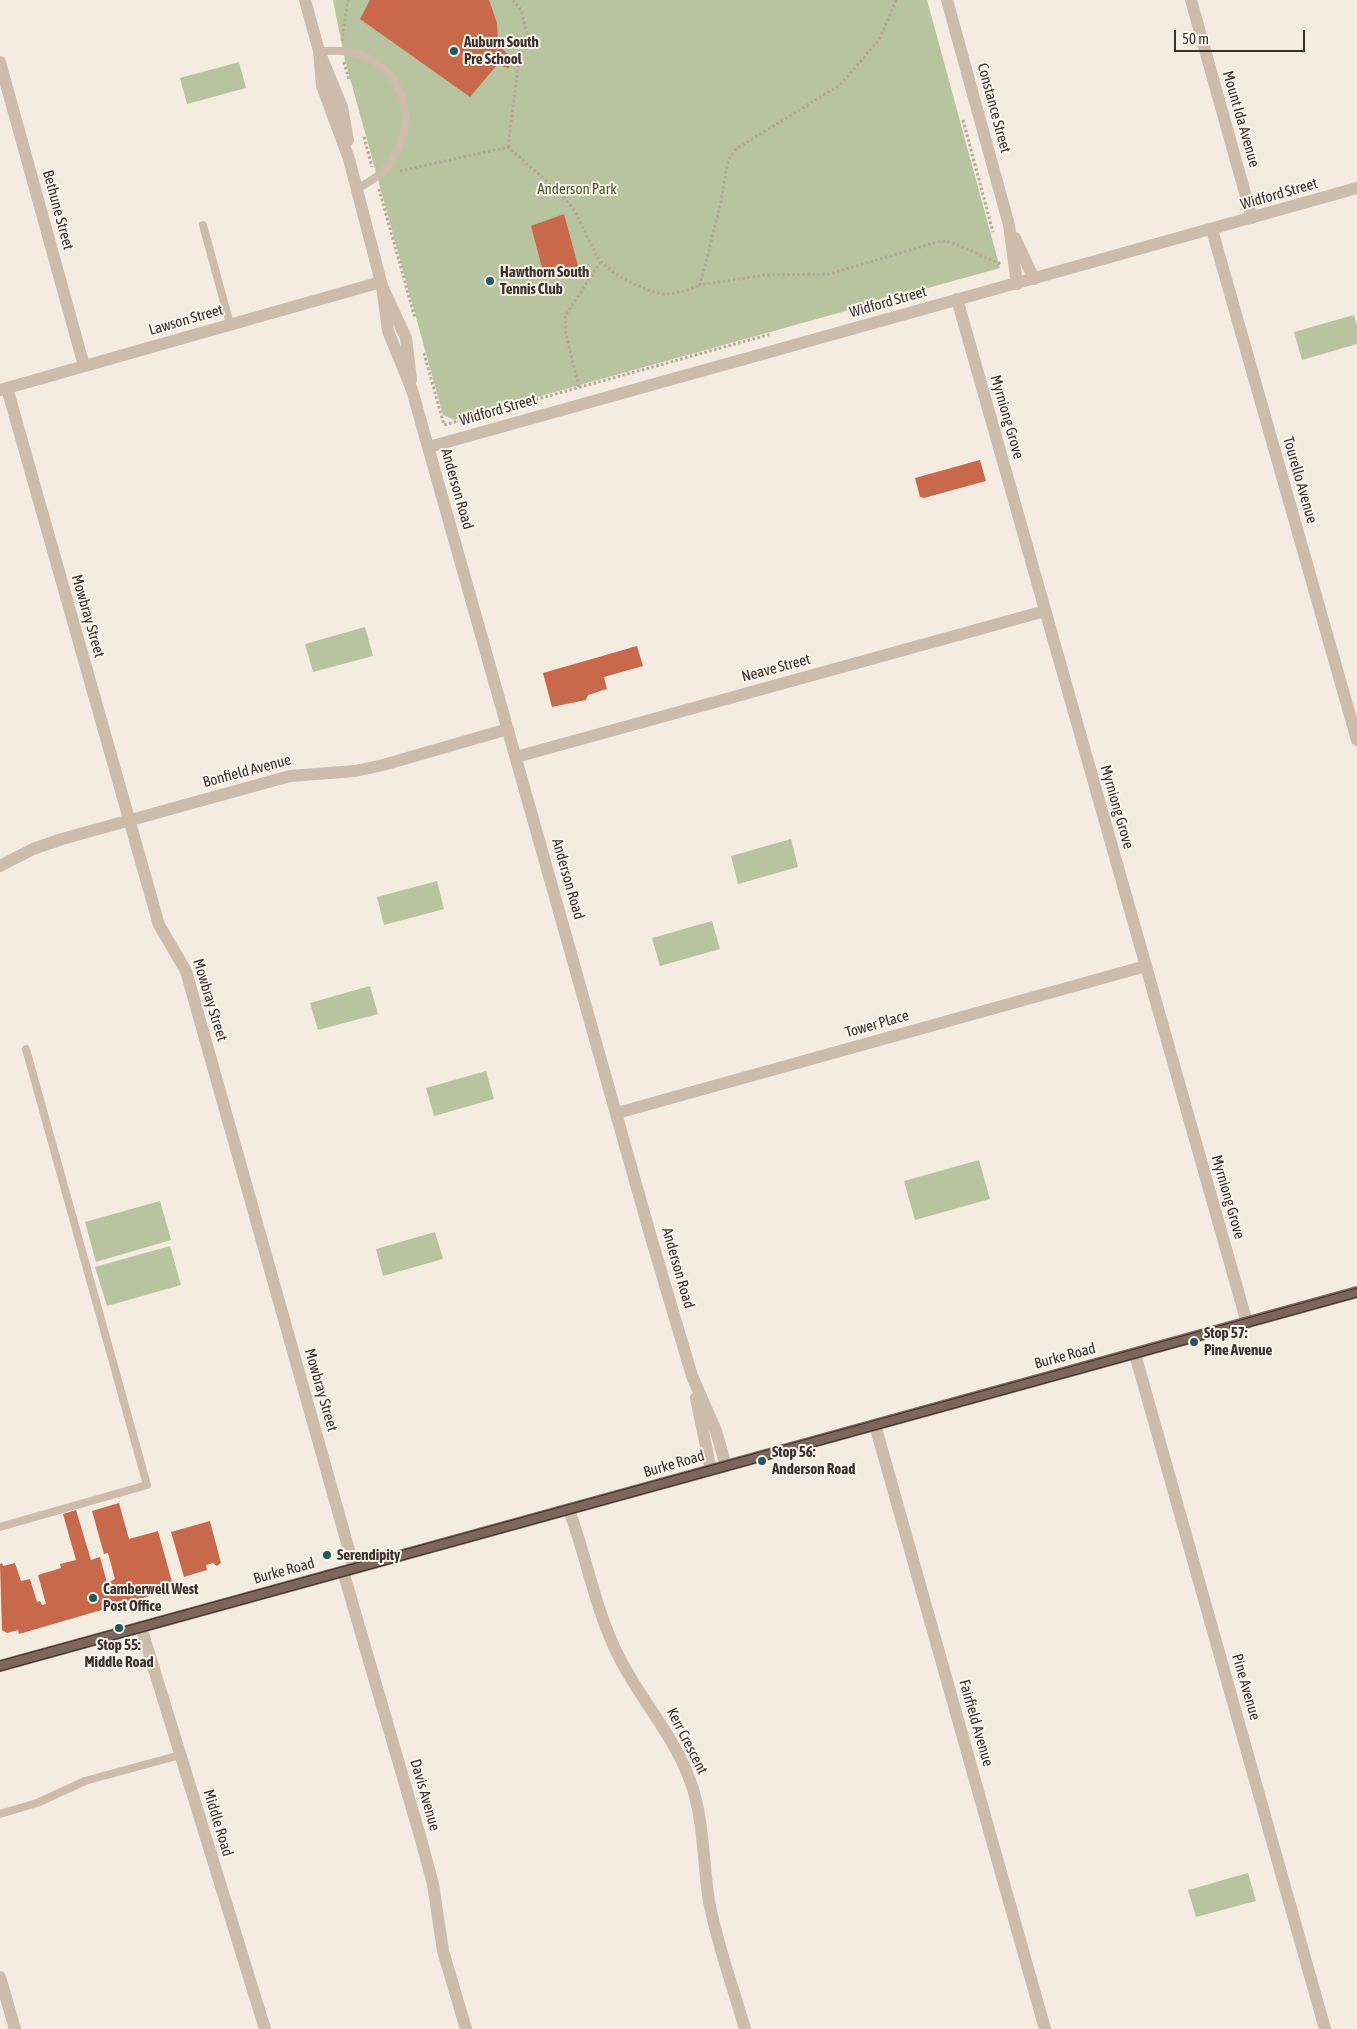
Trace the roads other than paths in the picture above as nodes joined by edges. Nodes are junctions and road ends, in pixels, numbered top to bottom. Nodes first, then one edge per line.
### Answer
1 (305, 0) edge
2 (947, 0) edge
3 (1191, 0) edge
4 (319, 51) junction
5 (0, 62) edge
6 (1357, 188) edge
7 (357, 189) junction
8 (1252, 218) junction
9 (203, 224) dead end
10 (1009, 225) junction
11 (1212, 230) junction
12 (1034, 279) junction
13 (382, 284) junction
14 (1017, 284) junction
15 (957, 299) junction
16 (230, 324) junction
17 (84, 366) junction
18 (3, 389) edge
19 (429, 446) junction
20 (1045, 611) junction
21 (508, 729) junction
22 (1357, 740) edge
23 (516, 757) junction
24 (129, 821) junction
25 (0, 866) edge
26 (1146, 966) junction
27 (26, 1049) dead end
28 (616, 1113) junction
29 (1357, 1292) edge
30 (1247, 1323) junction
31 (1135, 1354) junction
32 (692, 1376) junction
33 (875, 1425) junction
34 (726, 1466) junction
35 (711, 1470) junction
36 (569, 1510) junction
37 (0, 1527) edge
38 (349, 1570) junction
39 (141, 1627) junction
40 (0, 1666) edge
41 (180, 1755) junction
42 (0, 1814) edge
43 (0, 1977) edge
44 (15, 2029) edge
45 (265, 2029) edge
46 (466, 2029) edge
47 (745, 2029) edge
48 (1046, 2029) edge
49 (1325, 2029) edge

1 - 4 street, Anderson Road
2 - 10 street, Constance Street
3 - 8 street, Mount Ida Avenue
4 - 7 street, Anderson Road
4 - 7 lane
5 - 17 street, Bethune Street
6 - 8 street, Widford Street
7 - 13 street, Anderson Road
8 - 11 street, Widford Street
9 - 16 lane
10 - 12 street, Constance Street
10 - 14 street, Constance Street
11 - 12 street, Widford Street
11 - 22 street, Tourello Avenue
12 - 14 street, Widford Street
13 - 16 street, Lawson Street
13 - 19 street, Anderson Road
14 - 15 street, Widford Street
15 - 19 street, Widford Street
15 - 20 street, Myrniong Grove
16 - 17 street, Lawson Street
17 - 18 street, Lawson Street
18 - 24 street, Mowbray Street
19 - 21 street, Anderson Road
20 - 23 street, Neave Street
20 - 26 street, Myrniong Grove
21 - 23 street, Anderson Road
21 - 24 street, Bonfield Avenue
23 - 28 street, Anderson Road
24 - 25 street, Bonfield Avenue
24 - 38 street, Mowbray Street
26 - 28 street, Tower Place
26 - 30 street, Myrniong Grove
27 - 37 lane
28 - 32 street, Anderson Road
29 - 30 main road, Burke Road
30 - 31 main road, Burke Road
31 - 33 main road, Burke Road
31 - 49 street, Pine Avenue
32 - 34 street, Anderson Road
32 - 35 street, Anderson Road
33 - 34 main road, Burke Road
33 - 48 street, Fairfield Avenue
34 - 35 main road, Burke Road
35 - 36 main road, Burke Road
36 - 38 main road, Burke Road
36 - 47 street, Kerr Crescent
38 - 39 main road, Burke Road
38 - 46 street, Davis Avenue
39 - 40 main road, Burke Road
39 - 41 street, Middle Road
41 - 42 lane
41 - 45 street, Middle Road
43 - 44 street

